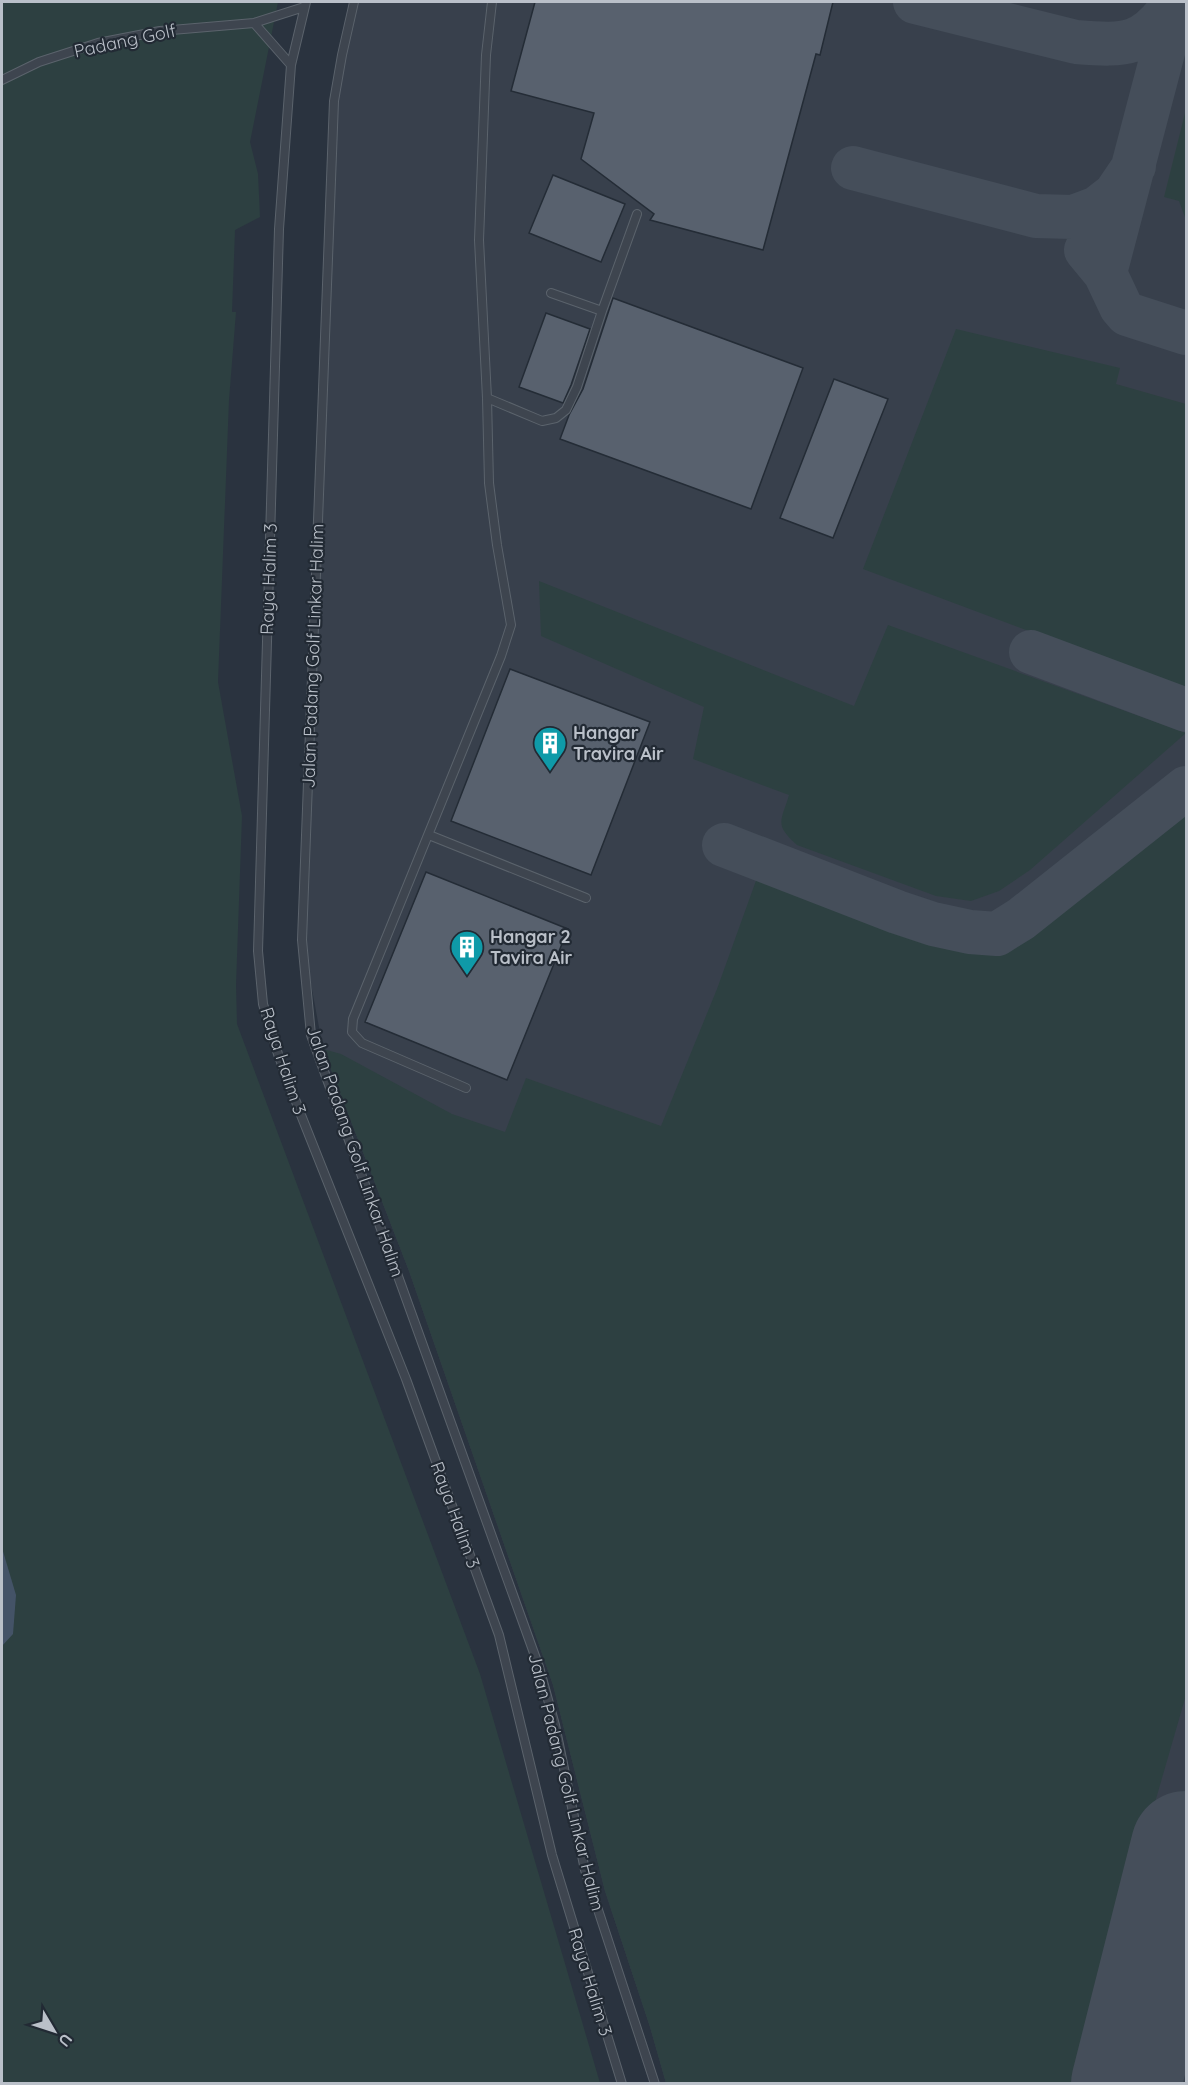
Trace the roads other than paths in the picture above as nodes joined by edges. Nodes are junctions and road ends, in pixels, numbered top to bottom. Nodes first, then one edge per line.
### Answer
1 (354, 2) edge
2 (492, 2) edge
3 (305, 4) edge
4 (254, 23) junction
5 (291, 65) junction
6 (2, 80) edge
7 (637, 214) dead end
8 (551, 293) dead end
9 (602, 311) junction
10 (487, 398) junction
11 (429, 835) junction
12 (586, 898) dead end
13 (466, 1088) dead end
14 (622, 2084) edge
15 (655, 2084) edge

1 - 15 lane, Jalan Padang Golf Linkar Halim
2 - 10 lane
3 - 4 lane
3 - 5 lane, Raya Halim 3
4 - 5 lane
4 - 6 lane, Padang Golf
5 - 14 lane, Raya Halim 3
7 - 9 lane
8 - 9 lane
9 - 10 lane
10 - 11 lane
11 - 12 lane
11 - 13 lane

